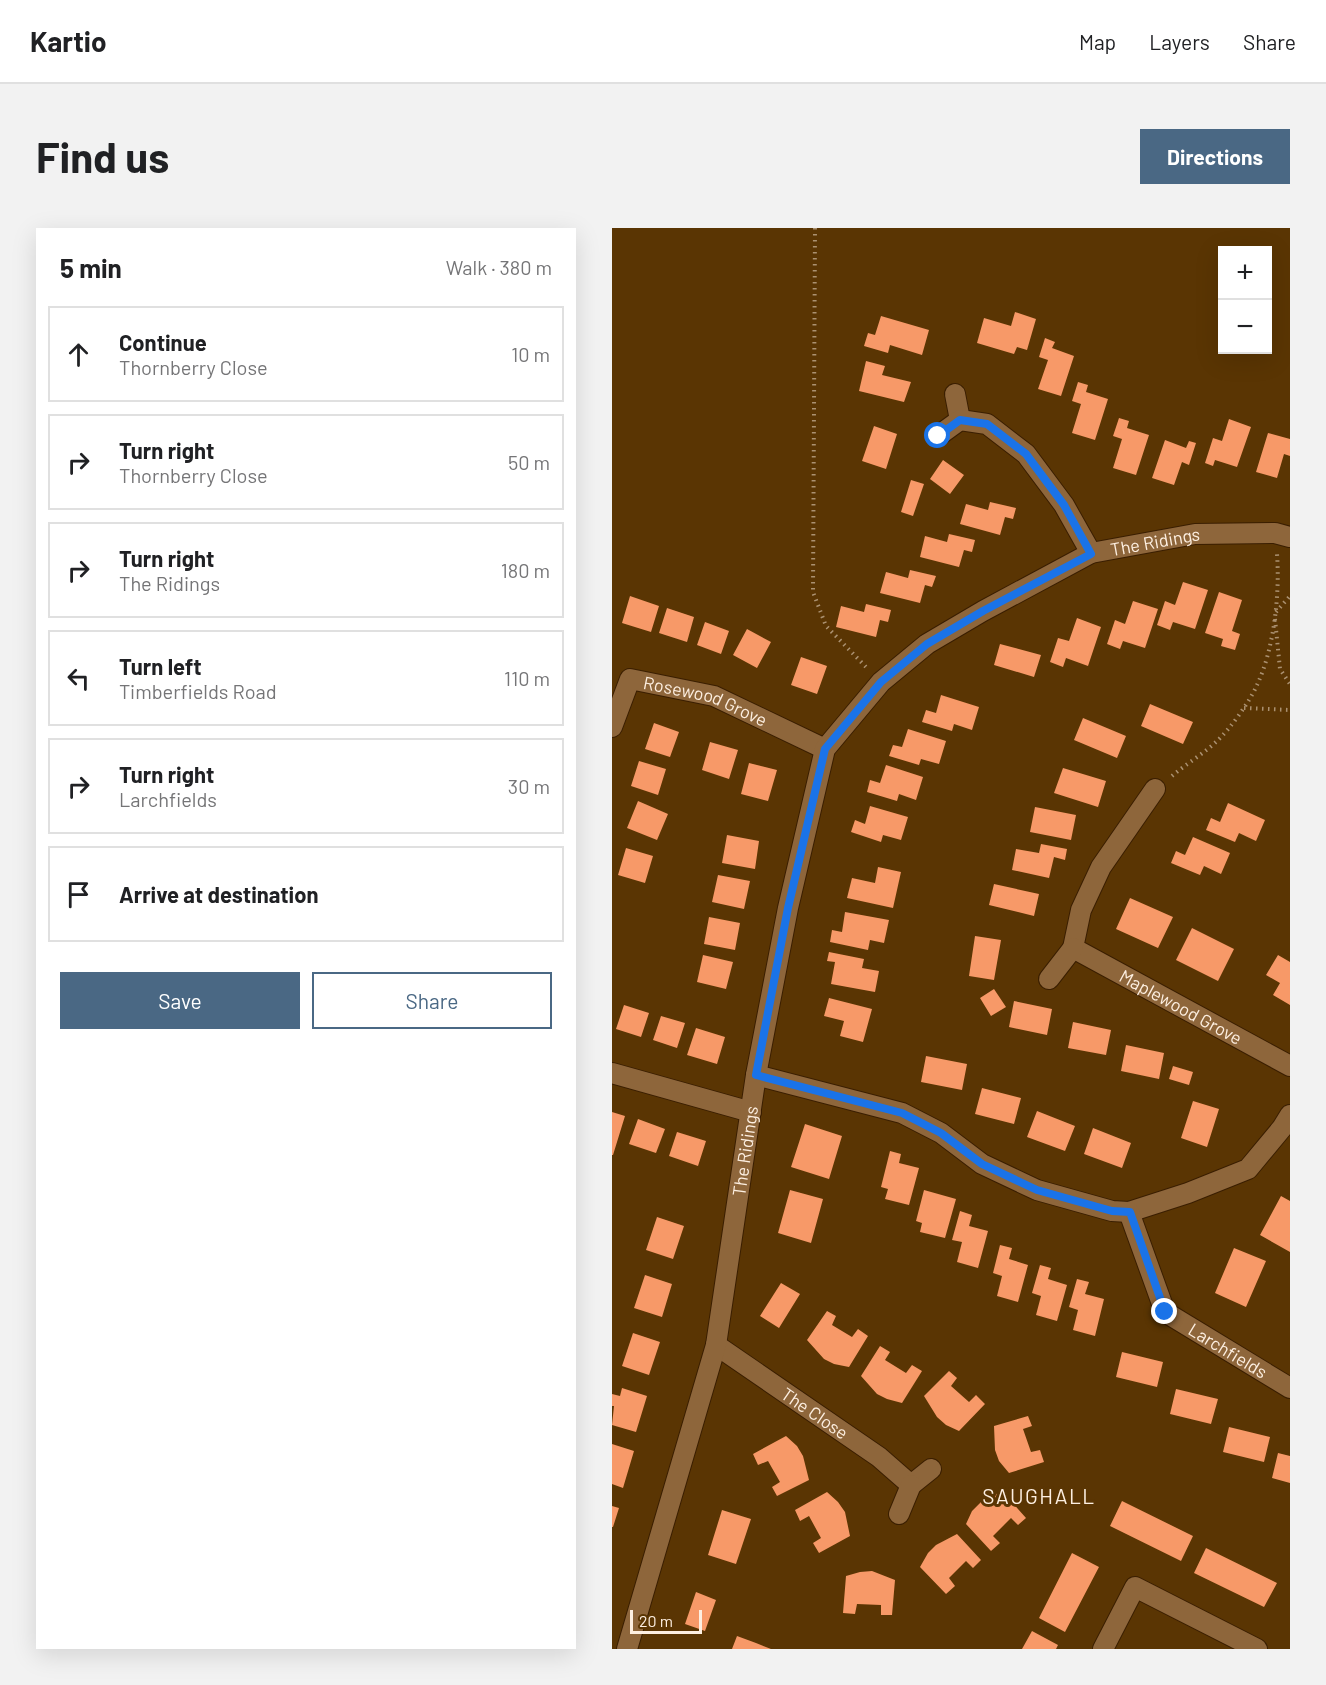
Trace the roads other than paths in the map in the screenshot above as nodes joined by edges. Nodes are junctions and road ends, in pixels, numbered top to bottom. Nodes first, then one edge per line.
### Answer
1 (955, 394) dead end
2 (960, 420) junction
3 (938, 436) dead end
4 (1283, 535) edge
5 (1091, 554) junction
6 (612, 727) edge
7 (825, 749) junction
8 (1155, 789) road end
9 (1073, 948) junction
10 (1049, 979) dead end
11 (1290, 1066) edge
12 (612, 1072) edge
13 (756, 1075) junction
14 (751, 1112) junction
15 (1290, 1115) edge
16 (1130, 1212) junction
17 (716, 1345) junction
18 (1290, 1388) edge
19 (931, 1469) dead end
20 (911, 1485) junction
21 (899, 1514) dead end
22 (627, 1649) edge
23 (1103, 1649) edge
24 (1257, 1649) edge

1 - 2 street
2 - 3 street
2 - 5 street
4 - 5 street, The Ridings
5 - 7 street, The Ridings
6 - 7 street, Rosewood Grove
7 - 13 street, The Ridings
8 - 9 street
9 - 10 street
9 - 11 street, Maplewood Grove
12 - 14 street
13 - 14 street, The Ridings
13 - 16 street
14 - 17 street, The Ridings
15 - 16 street
16 - 18 street, Larchfields
17 - 20 street, The Close
17 - 22 street, The Ridings
19 - 20 street
20 - 21 street
23 - 24 street

